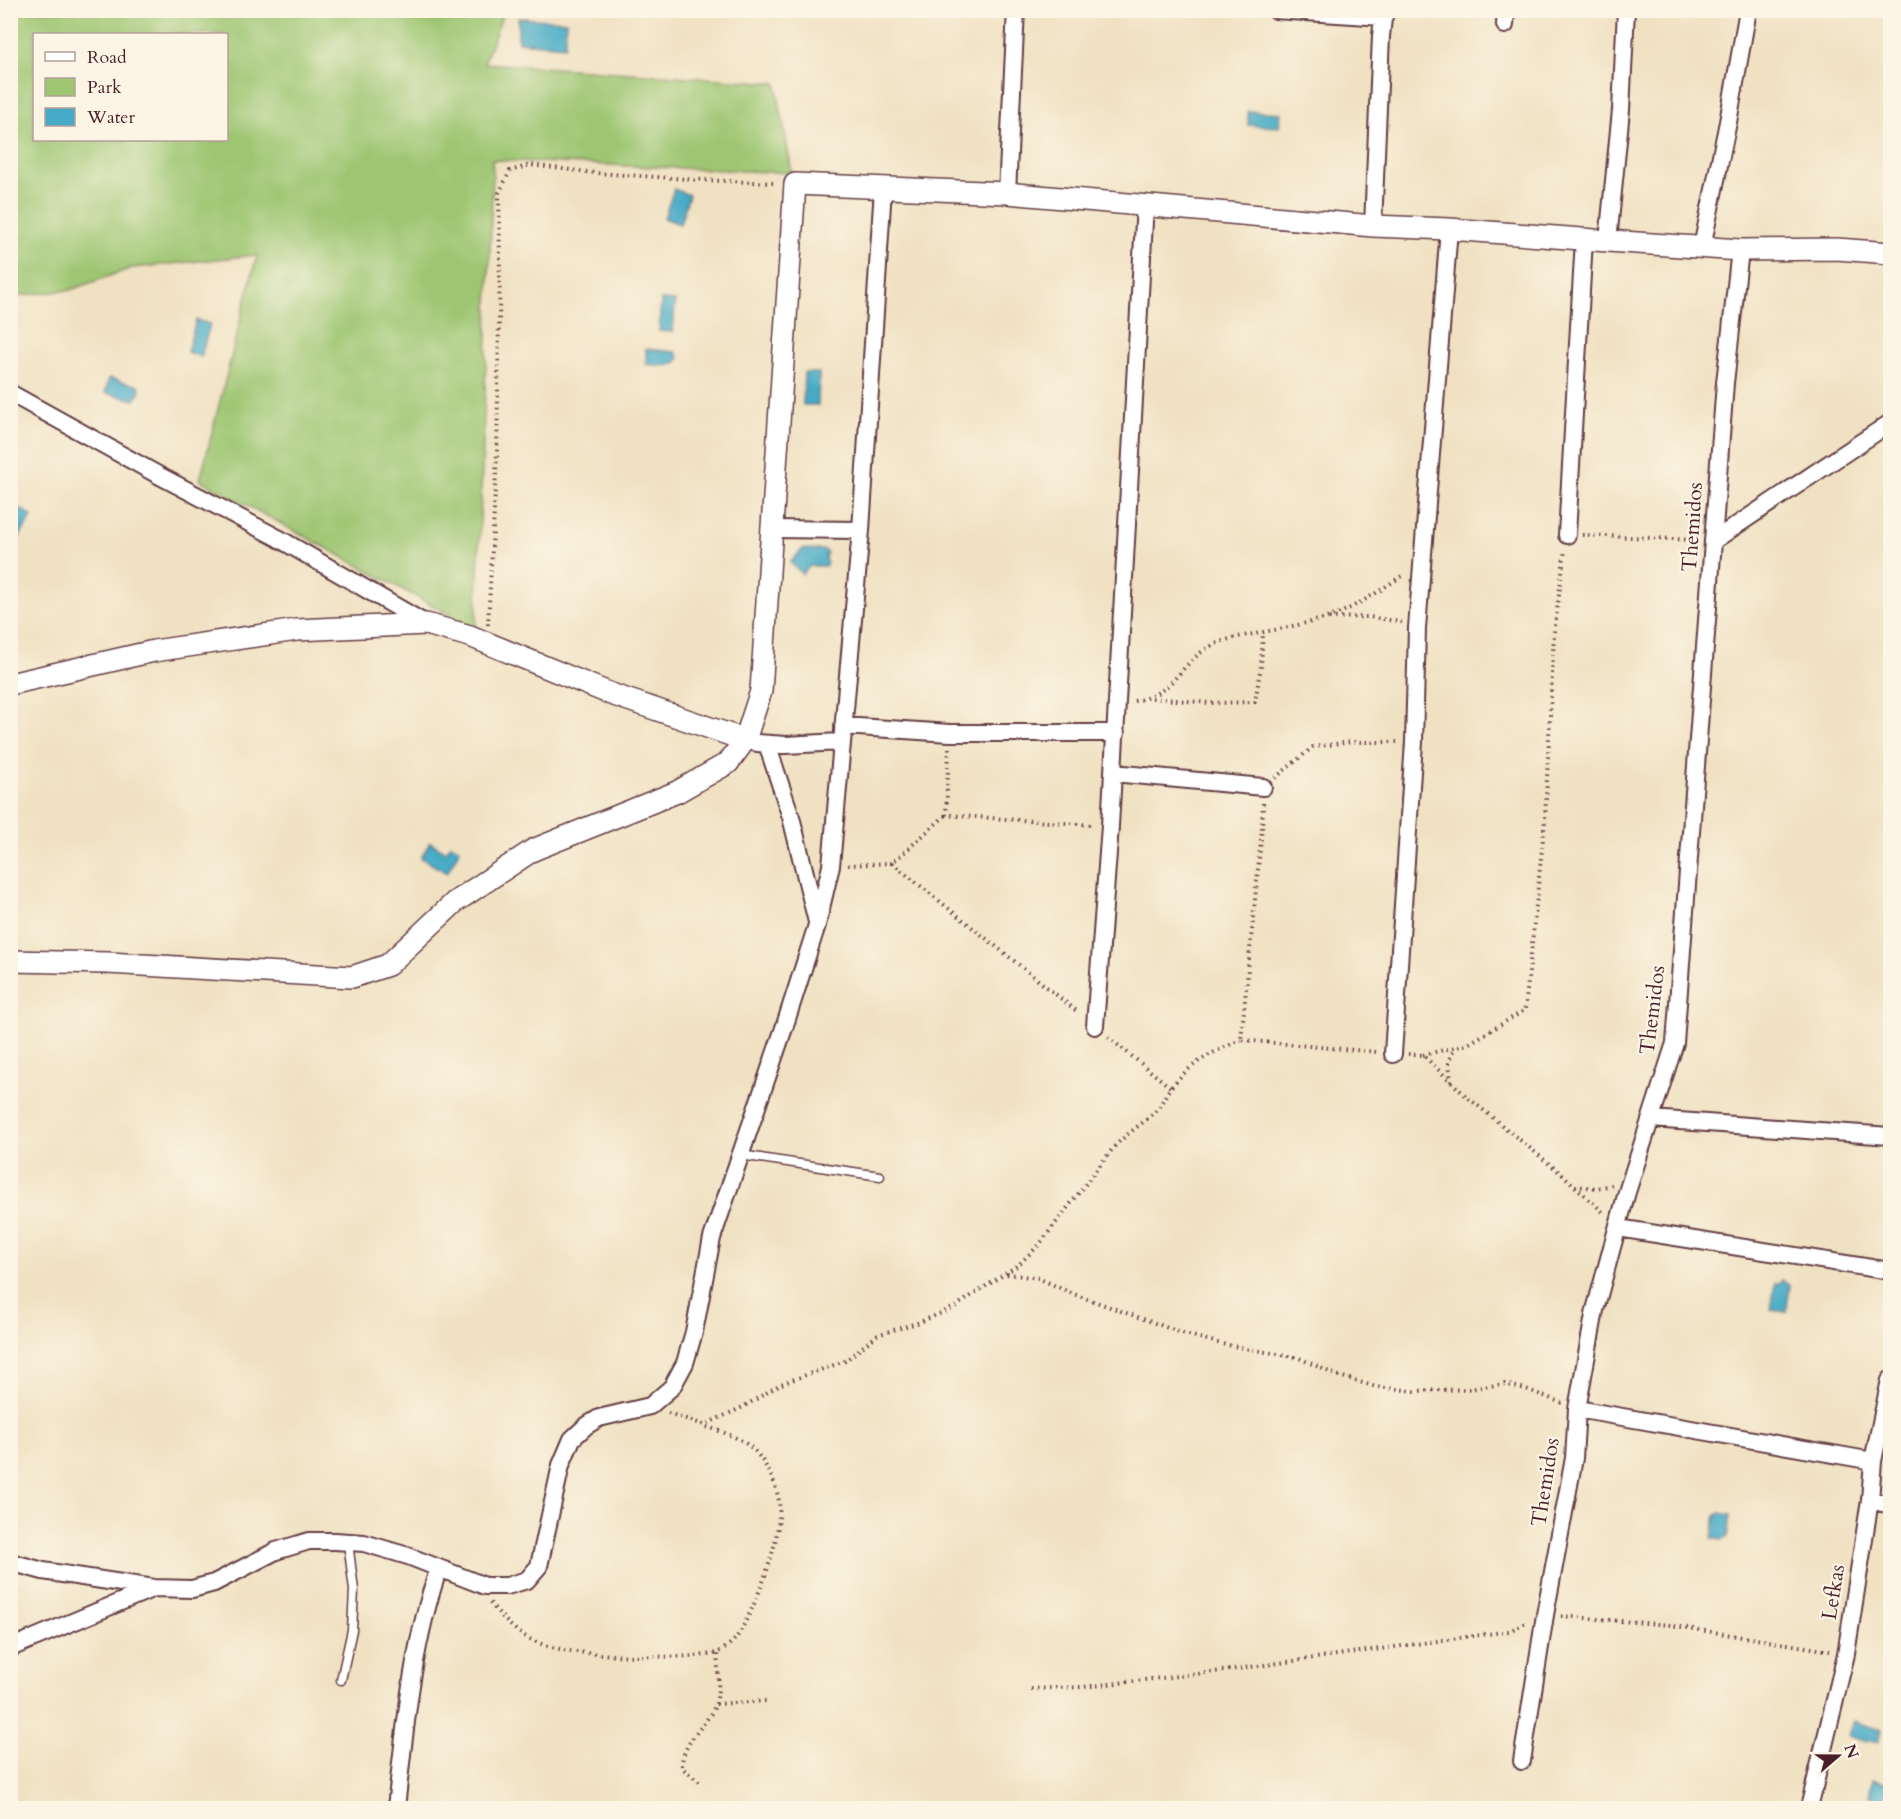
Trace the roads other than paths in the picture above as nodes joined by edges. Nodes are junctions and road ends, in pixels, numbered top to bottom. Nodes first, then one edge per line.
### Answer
1 (1016, 10) edge
2 (1275, 10) edge
3 (1626, 10) edge
4 (1748, 10) edge
5 (1384, 14) edge
6 (883, 188) junction
7 (1007, 192) junction
8 (1145, 204) junction
9 (1373, 226) junction
10 (1449, 229) junction
11 (1584, 239) junction
12 (1608, 241) junction
13 (1702, 247) junction
14 (1740, 249) junction
15 (1890, 253) edge
16 (10, 393) edge
17 (1890, 423) edge
18 (771, 529) junction
19 (861, 530) junction
20 (1567, 535) road end
21 (1713, 541) junction
22 (426, 624) junction
23 (10, 684) edge
24 (1116, 733) junction
25 (842, 734) junction
26 (745, 740) junction
27 (766, 744) junction
28 (1113, 773) junction
29 (1263, 787) road end
30 (817, 926) junction
31 (10, 961) edge
32 (1095, 1026) road end
33 (1393, 1054) road end
34 (1651, 1119) junction
35 (1890, 1136) edge
36 (740, 1155) junction
37 (880, 1176) dead end
38 (1618, 1228) junction
39 (1890, 1271) edge
40 (1890, 1380) edge
41 (1577, 1409) junction
42 (1873, 1461) junction
43 (1870, 1500) junction
44 (1890, 1505) edge
45 (348, 1542) junction
46 (10, 1562) edge
47 (439, 1568) junction
48 (154, 1587) junction
49 (10, 1648) edge
50 (341, 1680) dead end
51 (1522, 1761) dead end
52 (396, 1809) edge
53 (1809, 1809) edge

1 - 7 street
2 - 5 street
3 - 12 street
4 - 13 street
5 - 9 street
6 - 7 street
6 - 18 street
6 - 19 street
7 - 8 street
8 - 9 street
8 - 24 street
9 - 10 street
10 - 11 street
10 - 33 street
11 - 12 street
11 - 20 street
12 - 13 street
13 - 14 street
14 - 15 street
14 - 21 street, Themidos
16 - 22 street
17 - 21 street
18 - 19 street
18 - 26 street
19 - 25 street
21 - 34 street, Themidos
22 - 23 street
22 - 26 street
24 - 25 street
24 - 28 street
25 - 27 street
25 - 30 street
26 - 27 street
26 - 31 street
27 - 30 street
28 - 29 street
28 - 32 street
30 - 36 street
34 - 35 street
34 - 38 street, Themidos
36 - 37 lane
36 - 47 street
38 - 39 street
38 - 41 street, Themidos
40 - 42 street, Lefkas
41 - 42 street
41 - 51 street, Themidos
42 - 43 street, Lefkas
43 - 44 street
43 - 53 street, Lefkas
45 - 47 street
45 - 48 street
45 - 50 lane
46 - 48 street
47 - 52 street
48 - 49 street

